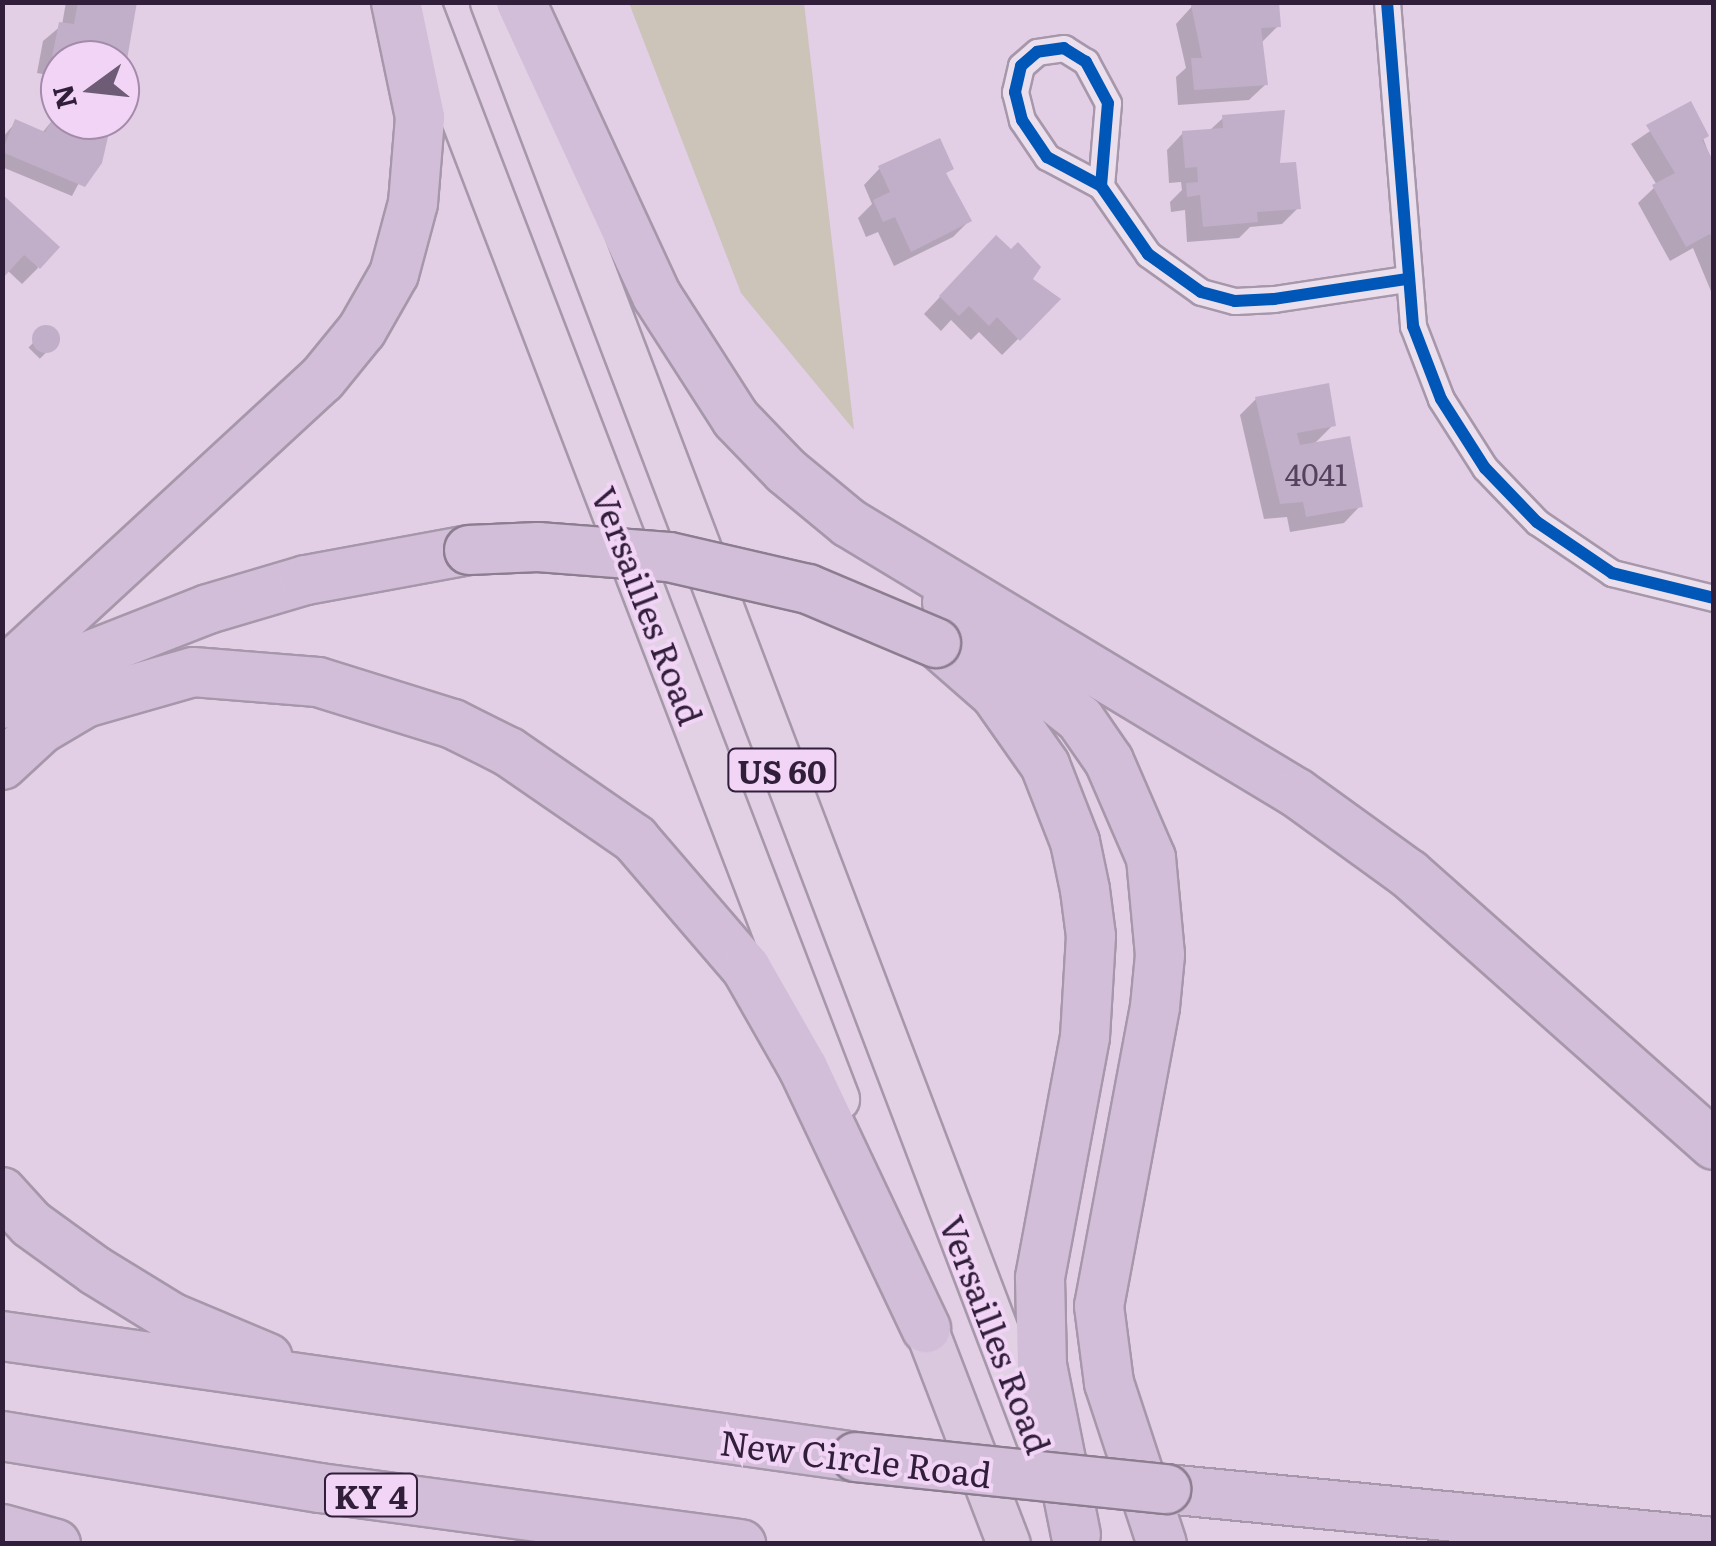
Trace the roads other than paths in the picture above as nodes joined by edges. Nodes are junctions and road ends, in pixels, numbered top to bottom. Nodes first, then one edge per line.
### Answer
1 (396, 2) edge
2 (418, 2) edge
3 (492, 2) edge
4 (521, 2) edge
5 (1387, 2) edge
6 (1101, 186) junction
7 (1407, 279) junction
8 (908, 560) junction
9 (1714, 598) edge
10 (2, 674) edge
11 (2, 704) edge
12 (2, 765) edge
13 (1714, 1145) edge
14 (2, 1192) edge
15 (926, 1328) junction
16 (2, 1336) edge
17 (605, 1424) junction
18 (2, 1436) edge
19 (2, 1529) edge
20 (1078, 1539) edge
21 (1714, 1542) edge
22 (56, 1544) edge
23 (741, 1544) edge
24 (1009, 1544) edge
25 (1162, 1544) edge

1 - 10 highway
2 - 15 main road, Versailles Road / US 60
3 - 20 main road, Versailles Road / US 60
4 - 8 highway
5 - 7 street
6 - 6 street
6 - 7 street
7 - 9 street
8 - 13 highway
8 - 25 highway
11 - 20 highway, bridge
12 - 15 highway
14 - 17 highway
15 - 24 highway, Versailles Road / US 60
16 - 17 highway, New Circle Road
17 - 21 highway, New Circle Road, bridge
18 - 23 highway, KY 4
19 - 22 highway

